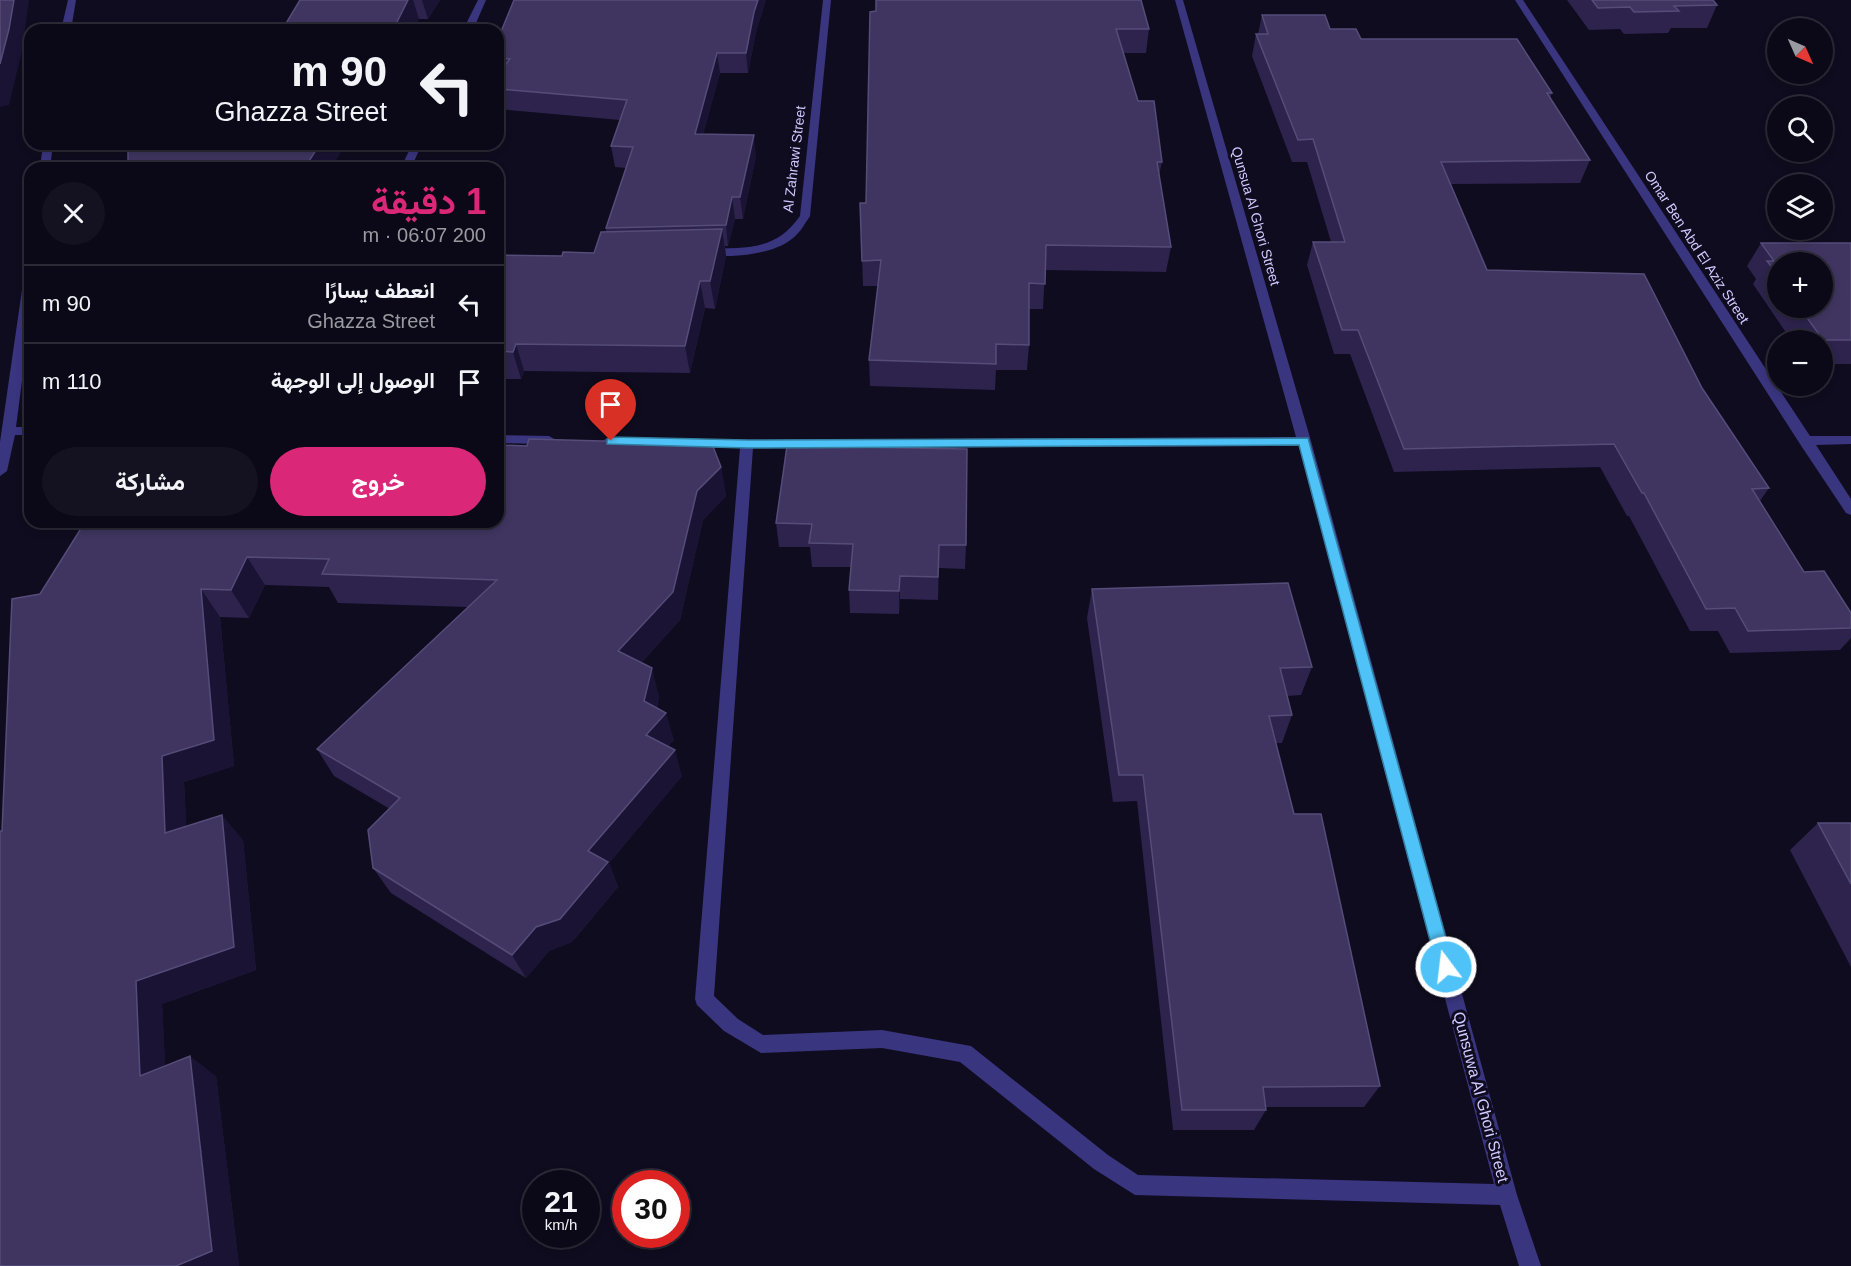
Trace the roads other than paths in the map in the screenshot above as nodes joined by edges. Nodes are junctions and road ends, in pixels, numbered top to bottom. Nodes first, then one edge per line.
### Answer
1 (72, 0) edge
2 (482, 0) edge
3 (828, 0) edge
4 (1179, 0) edge
5 (1519, 0) edge
6 (67, 24) edge
7 (471, 24) edge
8 (695, 252) edge
9 (24, 320) edge
10 (9, 431) junction
11 (24, 431) edge
12 (504, 440) edge
13 (557, 440) edge
14 (1851, 440) edge
15 (593, 441) edge
16 (1304, 441) junction
17 (1805, 441) junction
18 (747, 444) junction
19 (0, 471) edge
20 (1851, 510) edge
21 (1507, 1195) junction
22 (1530, 1266) edge

1 - 6 street
2 - 7 street
3 - 8 street, Al Zahrawi Street
4 - 16 street, Qunsua Al Ghori Street
5 - 17 street, Omar Ben Abd El Aziz Street
9 - 10 street
10 - 11 street
10 - 19 street
12 - 13 street
14 - 17 street
15 - 18 street
16 - 18 street
16 - 21 street, Qunsuwa Al Ghori Street
17 - 20 street, Omar Ben Abd El Aziz Street
18 - 21 street
21 - 22 street, Qunsuwa Al Ghori Street

